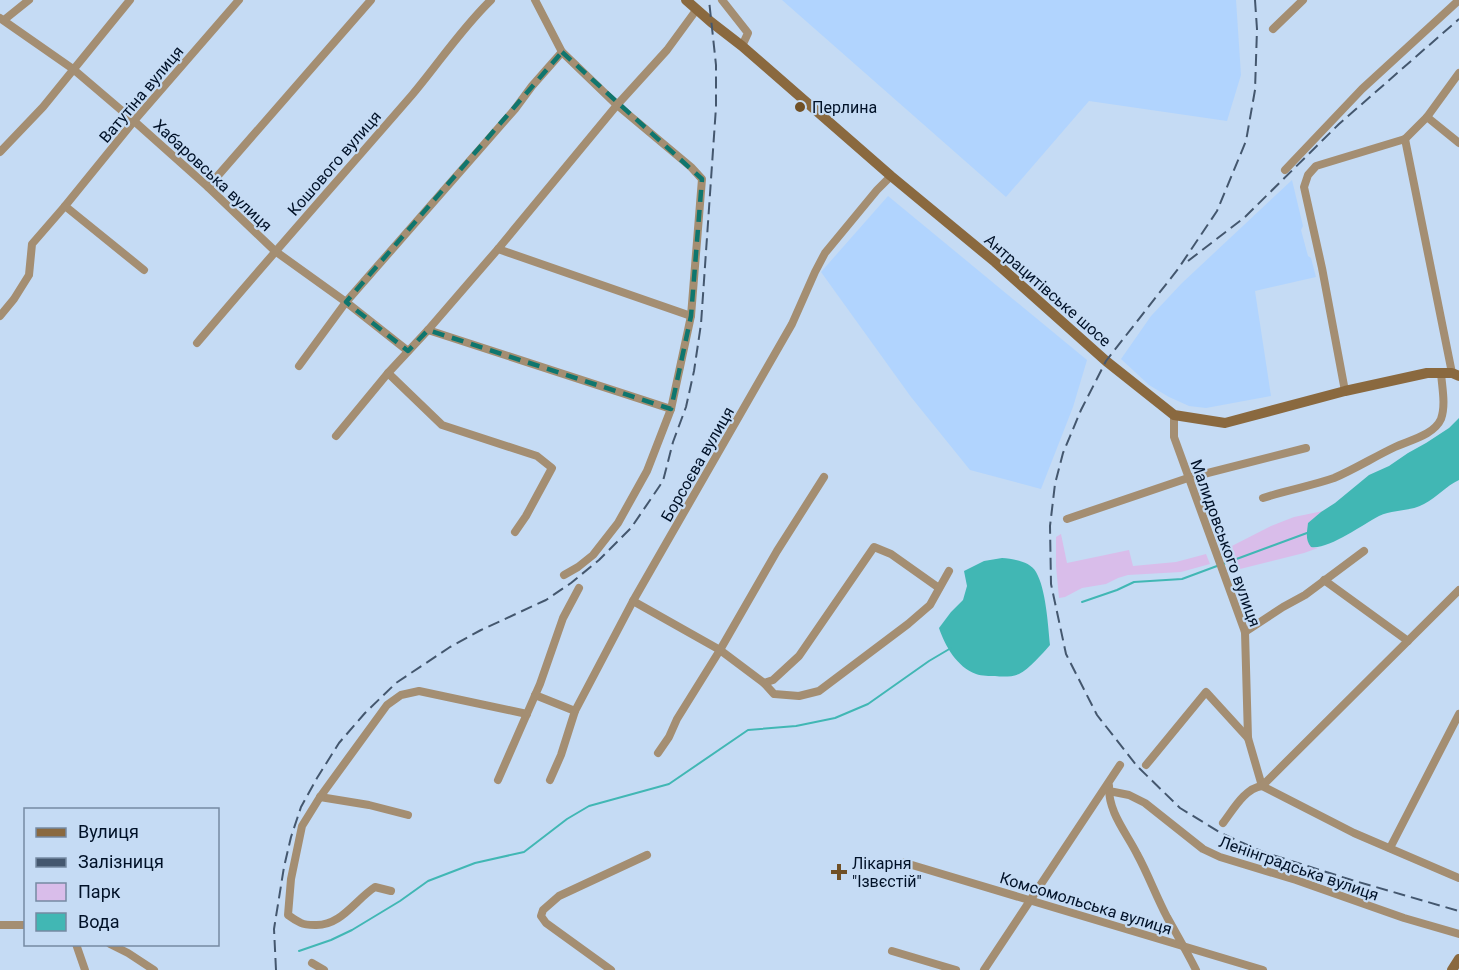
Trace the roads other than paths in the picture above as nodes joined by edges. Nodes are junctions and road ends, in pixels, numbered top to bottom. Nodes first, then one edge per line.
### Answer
1 (28, 0) edge
2 (129, 0) edge
3 (239, 0) edge
4 (371, 0) edge
5 (491, 0) edge
6 (535, 0) edge
7 (686, 0) edge
8 (722, 0) edge
9 (1303, 0) edge
10 (1459, 0) edge
11 (697, 9) junction
12 (2, 19) edge
13 (1274, 29) dead end
14 (742, 46) junction
15 (562, 51) junction
16 (73, 69) junction
17 (1459, 73) edge
18 (618, 105) junction
19 (1427, 117) junction
20 (134, 121) junction
21 (1405, 139) junction
22 (1459, 143) edge
23 (0, 152) edge
24 (1285, 170) dead end
25 (891, 177) junction
26 (208, 187) junction
27 (64, 206) junction
28 (498, 249) junction
29 (275, 251) junction
30 (144, 270) dead end
31 (346, 302) junction
32 (0, 316) edge
33 (691, 316) junction
34 (428, 330) junction
35 (197, 343) dead end
36 (408, 351) junction
37 (299, 366) dead end
38 (388, 373) junction
39 (1451, 374) edge
40 (1345, 391) junction
41 (671, 409) junction
42 (1174, 415) junction
43 (336, 436) dead end
44 (1306, 448) dead end
45 (824, 477) dead end
46 (1188, 478) junction
47 (1263, 498) dead end
48 (1067, 519) dead end
49 (516, 532) dead end
50 (1364, 551) dead end
51 (949, 571) dead end
52 (564, 575) dead end
53 (1324, 580) junction
54 (579, 588) dead end
55 (939, 588) junction
56 (1459, 590) edge
57 (633, 601) junction
58 (1245, 632) junction
59 (1408, 641) junction
60 (720, 650) junction
61 (764, 683) junction
62 (535, 695) junction
63 (575, 711) junction
64 (527, 714) junction
65 (1459, 714) edge
66 (1248, 738) junction
67 (658, 753) dead end
68 (1120, 765) dead end
69 (1146, 765) dead end
70 (1110, 779) junction
71 (498, 780) dead end
72 (550, 780) dead end
73 (1262, 786) junction
74 (1109, 791) junction
75 (320, 797) junction
76 (408, 815) dead end
77 (1223, 823) dead end
78 (1390, 848) junction
79 (647, 855) dead end
80 (902, 862) dead end
81 (1459, 878) edge
82 (391, 891) dead end
83 (1029, 900) junction
84 (0, 925) edge
85 (24, 925) edge
86 (1459, 934) edge
87 (76, 946) edge
88 (113, 946) edge
89 (1184, 946) junction
90 (892, 951) dead end
91 (1459, 958) edge
92 (312, 963) dead end
93 (86, 970) edge
94 (154, 970) edge
95 (324, 970) edge
96 (611, 970) edge
97 (956, 970) edge
98 (984, 970) edge
99 (1196, 970) edge
100 (1263, 970) edge
101 (1452, 970) edge

1 - 12 street
2 - 16 street
3 - 20 street, Ватутіна вулиця
4 - 26 street
5 - 29 street, Кошового вулиця
6 - 15 street
7 - 11 main road, Антрацитівське шосе
8 - 14 street
9 - 13 street
10 - 24 street
11 - 14 main road, Антрацитівське шосе
11 - 18 street
12 - 16 street, Хабаровська вулиця
14 - 25 main road, Антрацитівське шосе
15 - 18 street
15 - 31 street
16 - 20 street, Хабаровська вулиця
16 - 23 street
17 - 19 street
18 - 28 street
18 - 33 street
19 - 21 street
19 - 22 street
20 - 26 street, Хабаровська вулиця
20 - 27 street, Ватутіна вулиця
21 - 39 street
21 - 40 street
25 - 42 main road, Антрацитівське шосе
25 - 57 street, Борсоєва вулиця
26 - 29 street, Хабаровська вулиця
27 - 30 street
27 - 32 street, Ватутіна вулиця
28 - 33 street
28 - 34 street
29 - 31 street, Хабаровська вулиця
29 - 35 street, Кошового вулиця
31 - 36 street, Хабаровська вулиця
31 - 37 street
33 - 41 street
34 - 36 street
34 - 41 street
36 - 38 street
38 - 43 street
38 - 49 street
39 - 40 main road, Антрацитівське шосе
39 - 47 street
40 - 42 main road, Антрацитівське шосе
41 - 52 street
42 - 46 street, Малидовського вулиця
44 - 46 street
45 - 60 street
46 - 48 street
46 - 58 street, Малидовського вулиця
50 - 53 street
51 - 55 street
53 - 58 street
53 - 59 street
54 - 62 street
55 - 61 street
55 - 61 street
56 - 59 street
57 - 60 street
57 - 63 street, Борсоєва вулиця
58 - 66 street, Малидовського вулиця
59 - 73 street
60 - 61 street
60 - 67 street
62 - 63 street
62 - 64 street
63 - 72 street, Борсоєва вулиця
64 - 71 street
64 - 75 street
65 - 78 street
66 - 69 street
66 - 73 street, Малидовського вулиця
68 - 70 street
70 - 74 street
70 - 83 street
73 - 77 street
73 - 78 street
74 - 86 street, Ленінградська вулиця
74 - 89 street
75 - 76 street
75 - 82 street
78 - 81 street
79 - 96 street
80 - 83 street, Комсомольська вулиця
83 - 89 street, Комсомольська вулиця
83 - 98 street
84 - 85 street
87 - 93 street
88 - 94 street
89 - 99 street
89 - 100 street, Комсомольська вулиця
90 - 97 street
91 - 101 main road
92 - 95 street

